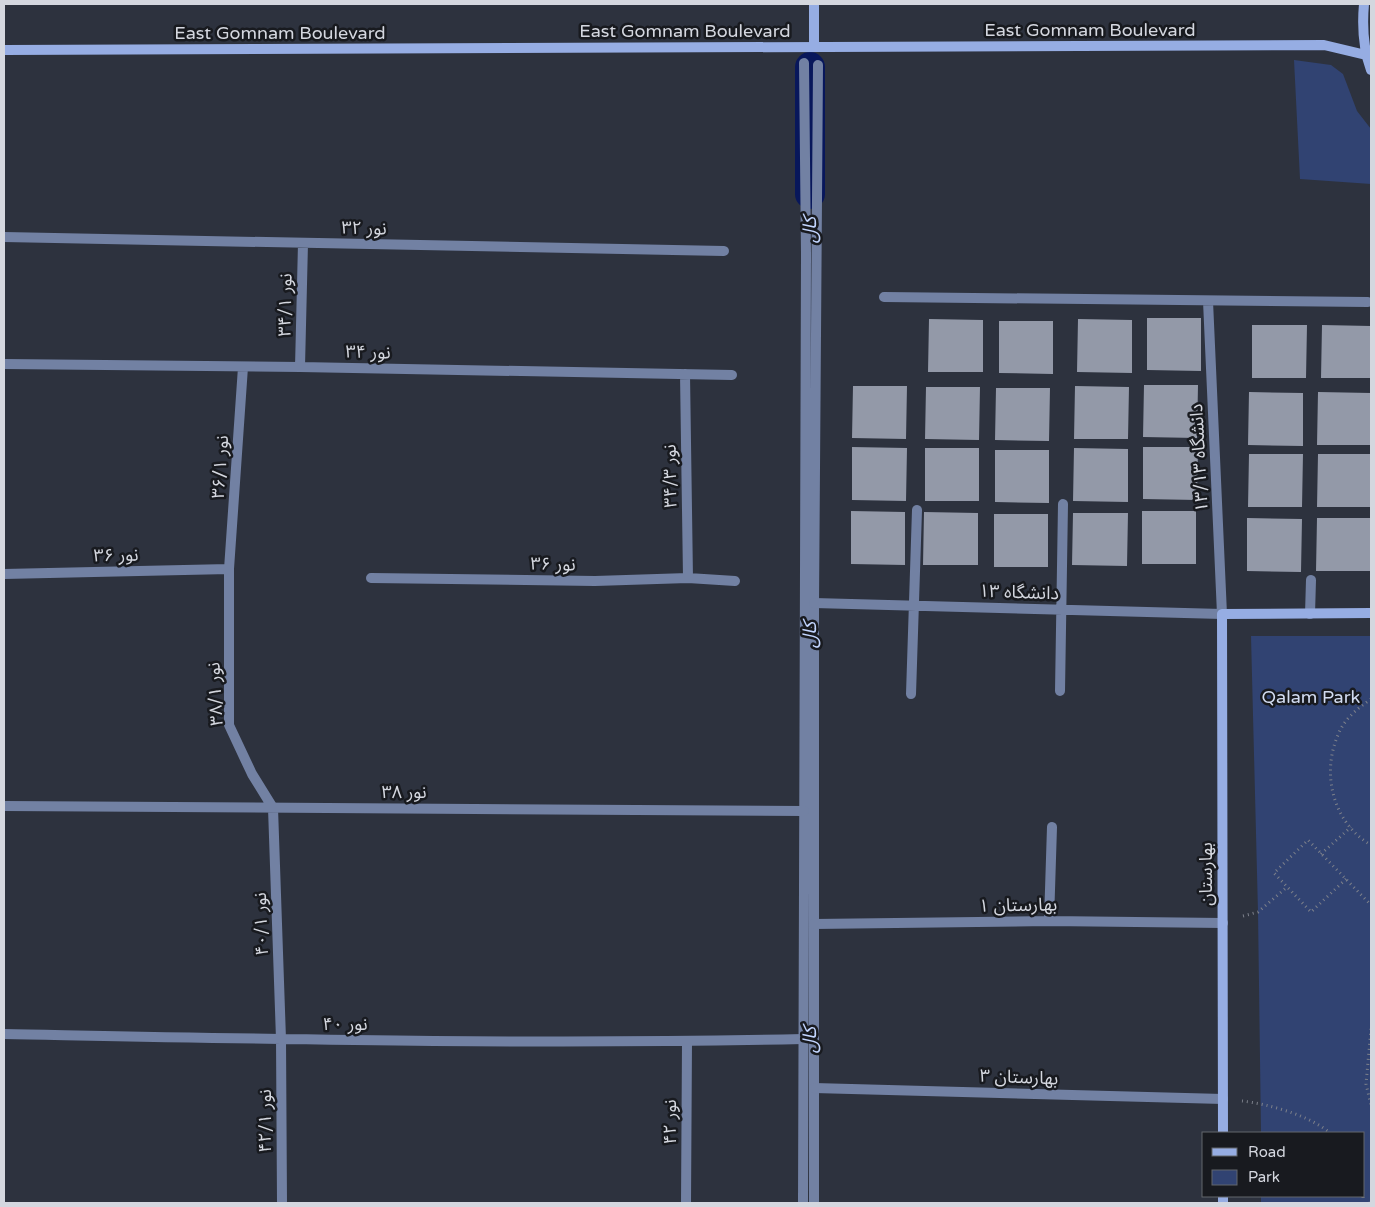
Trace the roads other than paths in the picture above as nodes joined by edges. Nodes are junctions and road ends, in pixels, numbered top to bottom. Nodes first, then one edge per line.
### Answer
1 (814, 4) edge
2 (1364, 4) edge
3 (814, 47) junction
4 (4, 50) edge
5 (1366, 55) junction
6 (804, 63) dead end
7 (818, 65) dead end
8 (1371, 70) edge
9 (4, 238) edge
10 (303, 244) junction
11 (724, 251) dead end
12 (884, 297) dead end
13 (1208, 301) junction
14 (1368, 302) dead end
15 (4, 364) edge
16 (242, 367) junction
17 (300, 367) junction
18 (685, 374) junction
19 (732, 375) dead end
20 (1062, 504) dead end
21 (917, 510) dead end
22 (229, 569) junction
23 (4, 574) edge
24 (371, 578) dead end
25 (688, 578) junction
26 (1311, 580) dead end
27 (735, 581) dead end
28 (814, 603) junction
29 (914, 606) junction
30 (1061, 610) junction
31 (1371, 613) edge
32 (1222, 614) junction
33 (1310, 614) junction
34 (1060, 691) dead end
35 (911, 694) dead end
36 (4, 806) edge
37 (273, 808) junction
38 (804, 811) junction
39 (1052, 827) dead end
40 (1050, 921) junction
41 (1223, 923) junction
42 (814, 924) junction
43 (4, 1034) edge
44 (281, 1039) junction
45 (803, 1039) junction
46 (686, 1042) junction
47 (814, 1088) junction
48 (1223, 1099) junction
49 (1223, 1132) edge
50 (282, 1203) edge
51 (686, 1203) edge
52 (803, 1203) edge
53 (814, 1203) edge

1 - 3 main road
2 - 5 main road
3 - 4 main road, East Gomnam Boulevard
3 - 5 main road, East Gomnam Boulevard
5 - 8 main road
6 - 38 street
7 - 28 street
9 - 10 street, نور ۳۲
10 - 11 street, نور ۳۲
10 - 17 street, نور ۳۴/۱
12 - 13 street
13 - 14 street
13 - 32 street, دانشگاه ۱۳/۱۳
15 - 16 street, نور ۳۴
16 - 17 street, نور ۳۴
16 - 22 street, نور ۳۶/۱
17 - 18 street, نور ۳۴
18 - 19 street, نور ۳۴
18 - 25 street, نور ۳۴/۳
20 - 30 street
21 - 29 street
22 - 23 street, نور ۳۶
22 - 37 street, نور ۳۸/۱
24 - 25 street, نور ۳۶
25 - 27 street, نور ۳۶
26 - 33 street
28 - 29 street, دانشگاه ۱۳
28 - 42 street
29 - 30 street, دانشگاه ۱۳
29 - 35 street
30 - 32 street, دانشگاه ۱۳
30 - 34 street
31 - 33 main road
32 - 33 main road
32 - 41 main road, بهارستان
36 - 37 street, نور ۳۸
37 - 38 street, نور ۳۸
37 - 44 street, نور ۴۰/۱
38 - 45 street
39 - 40 street
40 - 41 street, بهارستان ۱
40 - 42 street, بهارستان ۱
41 - 48 main road, بهارستان
42 - 47 street
43 - 44 street, نور ۴۰
44 - 46 street, نور ۴۰
44 - 50 street, نور ۴۲/۱
45 - 46 street, نور ۴۰
45 - 52 street
46 - 51 street, نور ۴۲
47 - 48 street, بهارستان ۳
47 - 53 street
48 - 49 main road, بهارستان

